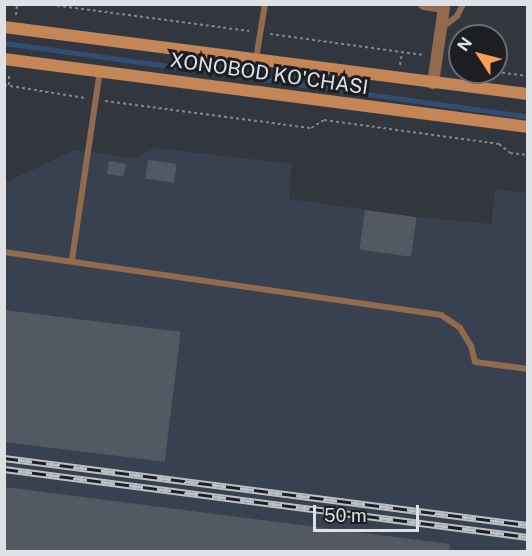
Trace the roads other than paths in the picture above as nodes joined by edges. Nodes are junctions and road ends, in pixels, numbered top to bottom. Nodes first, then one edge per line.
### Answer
1 (265, 4) edge
2 (424, 4) edge
3 (464, 4) edge
4 (444, 6) edge
5 (4, 27) edge
6 (441, 30) junction
7 (4, 59) edge
8 (256, 59) junction
9 (100, 71) junction
10 (433, 83) junction
11 (528, 94) edge
12 (528, 127) edge
13 (4, 252) edge
14 (72, 261) junction
15 (528, 369) edge

1 - 8 lane
2 - 4 street
3 - 6 lane
4 - 6 street
5 - 8 street, XONOBOD KO'CHASI
6 - 10 street
7 - 9 street, XONOBOD KO'CHASI
8 - 10 street, XONOBOD KO'CHASI
9 - 12 street, XONOBOD KO'CHASI
9 - 14 lane
10 - 11 street, XONOBOD KO'CHASI
13 - 14 lane
14 - 15 lane

